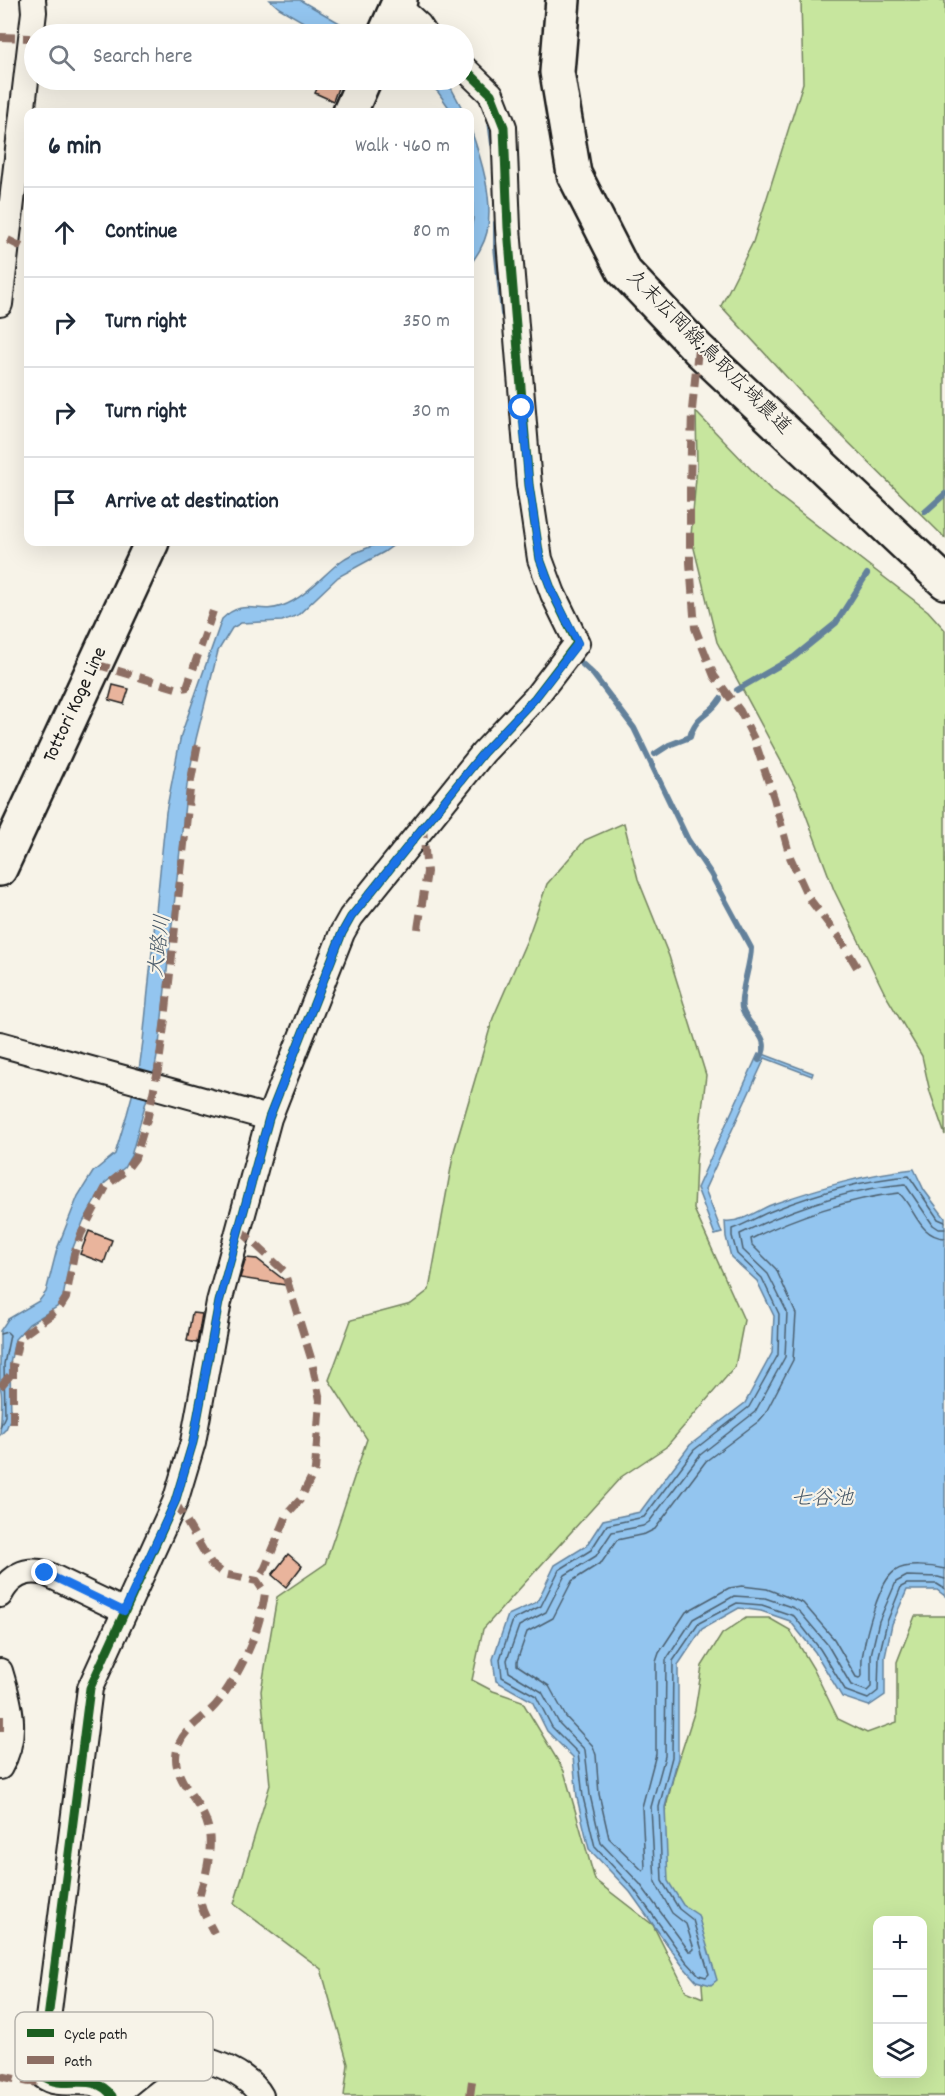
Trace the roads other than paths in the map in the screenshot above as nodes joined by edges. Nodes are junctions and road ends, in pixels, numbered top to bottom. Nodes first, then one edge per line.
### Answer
1 (33, 0) edge
2 (563, 0) edge
3 (392, 19) edge
4 (33, 24) edge
5 (414, 24) edge
6 (474, 78) edge
7 (25, 90) edge
8 (360, 90) edge
9 (352, 108) edge
10 (0, 304) edge
11 (150, 546) edge
12 (945, 582) edge
13 (0, 869) edge
14 (0, 1044) edge
15 (269, 1118) junction
16 (0, 1595) edge
17 (124, 1611) junction
18 (0, 1671) edge
19 (0, 1767) edge
20 (49, 2012) edge
21 (213, 2063) edge
22 (53, 2081) edge
23 (132, 2081) edge
24 (112, 2096) edge
25 (261, 2096) edge

1 - 4 street
2 - 12 street, 久末広岡線;鳥取広域農道
3 - 5 street
6 - 15 street
7 - 10 street
8 - 9 street
11 - 13 street, Tottori Koge Line
14 - 15 street
15 - 17 street
16 - 17 street
17 - 20 street
18 - 19 street
21 - 25 street
22 - 24 street
23 - 24 street

